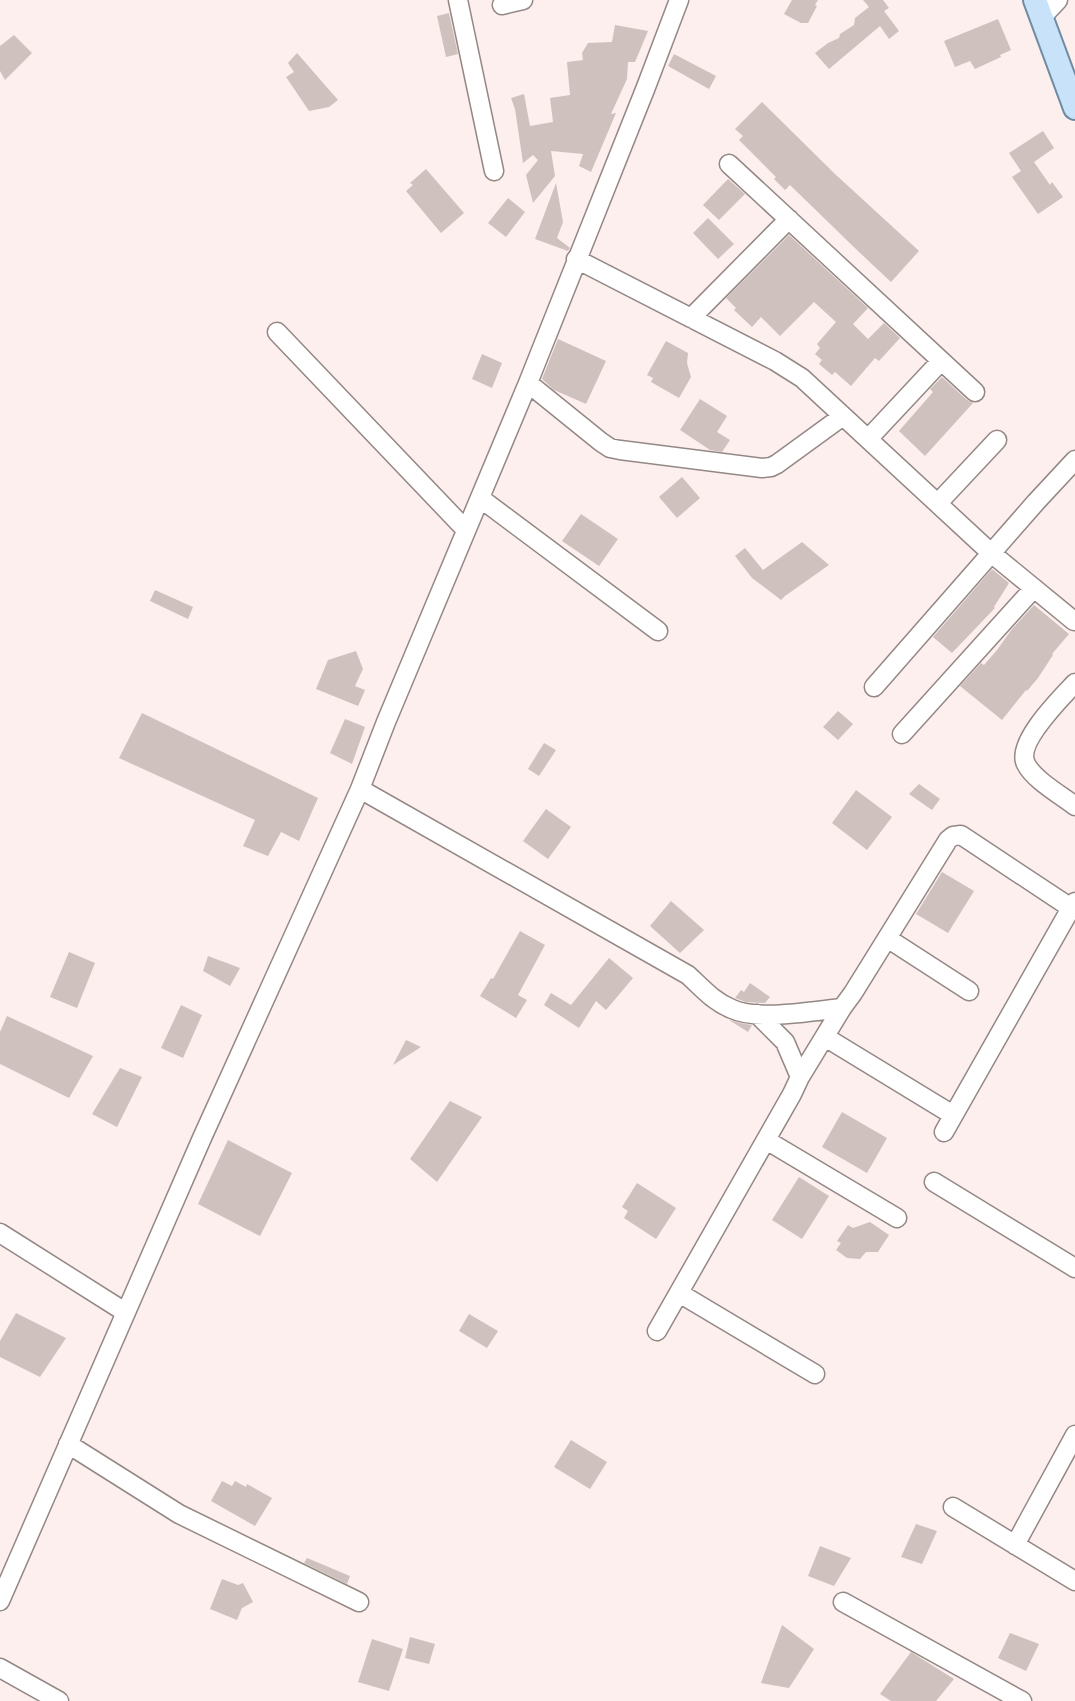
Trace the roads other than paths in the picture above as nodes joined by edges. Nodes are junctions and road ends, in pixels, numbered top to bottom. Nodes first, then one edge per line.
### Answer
1 (458, 0) edge
2 (524, 0) edge
3 (679, 0) edge
4 (1058, 0) edge
5 (502, 5) dead end
6 (1038, 9) edge
7 (1075, 108) edge
8 (729, 164) dead end
9 (494, 171) dead end
10 (789, 219) junction
11 (576, 259) junction
12 (691, 318) junction
13 (277, 332) dead end
14 (941, 361) junction
15 (528, 383) junction
16 (975, 392) dead end
17 (843, 416) junction
18 (868, 439) junction
19 (997, 440) dead end
20 (1075, 460) edge
21 (480, 498) junction
22 (938, 503) junction
23 (466, 530) junction
24 (992, 553) junction
25 (1034, 588) junction
26 (1074, 621) edge
27 (658, 631) dead end
28 (1075, 683) edge
29 (874, 687) dead end
30 (902, 734) dead end
31 (360, 789) junction
32 (1075, 807) edge
33 (1073, 905) edge
34 (887, 938) junction
35 (969, 991) dead end
36 (842, 1008) junction
37 (757, 1014) junction
38 (825, 1037) junction
39 (800, 1077) junction
40 (953, 1115) junction
41 (944, 1132) dead end
42 (766, 1140) junction
43 (934, 1182) dead end
44 (897, 1218) dead end
45 (0, 1233) edge
46 (1075, 1268) edge
47 (679, 1293) junction
48 (125, 1312) junction
49 (657, 1331) dead end
50 (815, 1374) dead end
51 (1075, 1435) edge
52 (68, 1444) junction
53 (953, 1507) dead end
54 (1015, 1545) junction
55 (1075, 1581) edge
56 (0, 1601) edge
57 (359, 1602) dead end
58 (843, 1602) dead end
59 (0, 1668) edge
60 (59, 1701) edge
61 (1022, 1701) edge

1 - 9 street
2 - 5 street
3 - 11 street
4 - 6 street
6 - 7 main road
8 - 10 street
10 - 12 street
10 - 14 street
11 - 12 street
11 - 15 street
12 - 17 street
13 - 23 street
14 - 16 street
14 - 18 street
15 - 17 street
15 - 21 street
17 - 18 street
18 - 22 street
19 - 22 street
20 - 24 street
21 - 23 street
21 - 27 street
22 - 24 street
23 - 31 street
24 - 25 street
24 - 29 street
25 - 26 street
25 - 30 street
28 - 32 street
31 - 37 street
31 - 48 street
33 - 34 street
33 - 40 street
34 - 35 street
34 - 36 street
36 - 37 street
36 - 38 street
37 - 39 street
38 - 39 street
38 - 40 street
39 - 42 street
40 - 41 street
42 - 44 street
42 - 47 street
43 - 46 street
45 - 48 street
47 - 49 street
47 - 50 street
48 - 52 street
51 - 54 street
52 - 56 street
52 - 57 street
53 - 54 street
54 - 55 street
58 - 61 street
59 - 60 street

